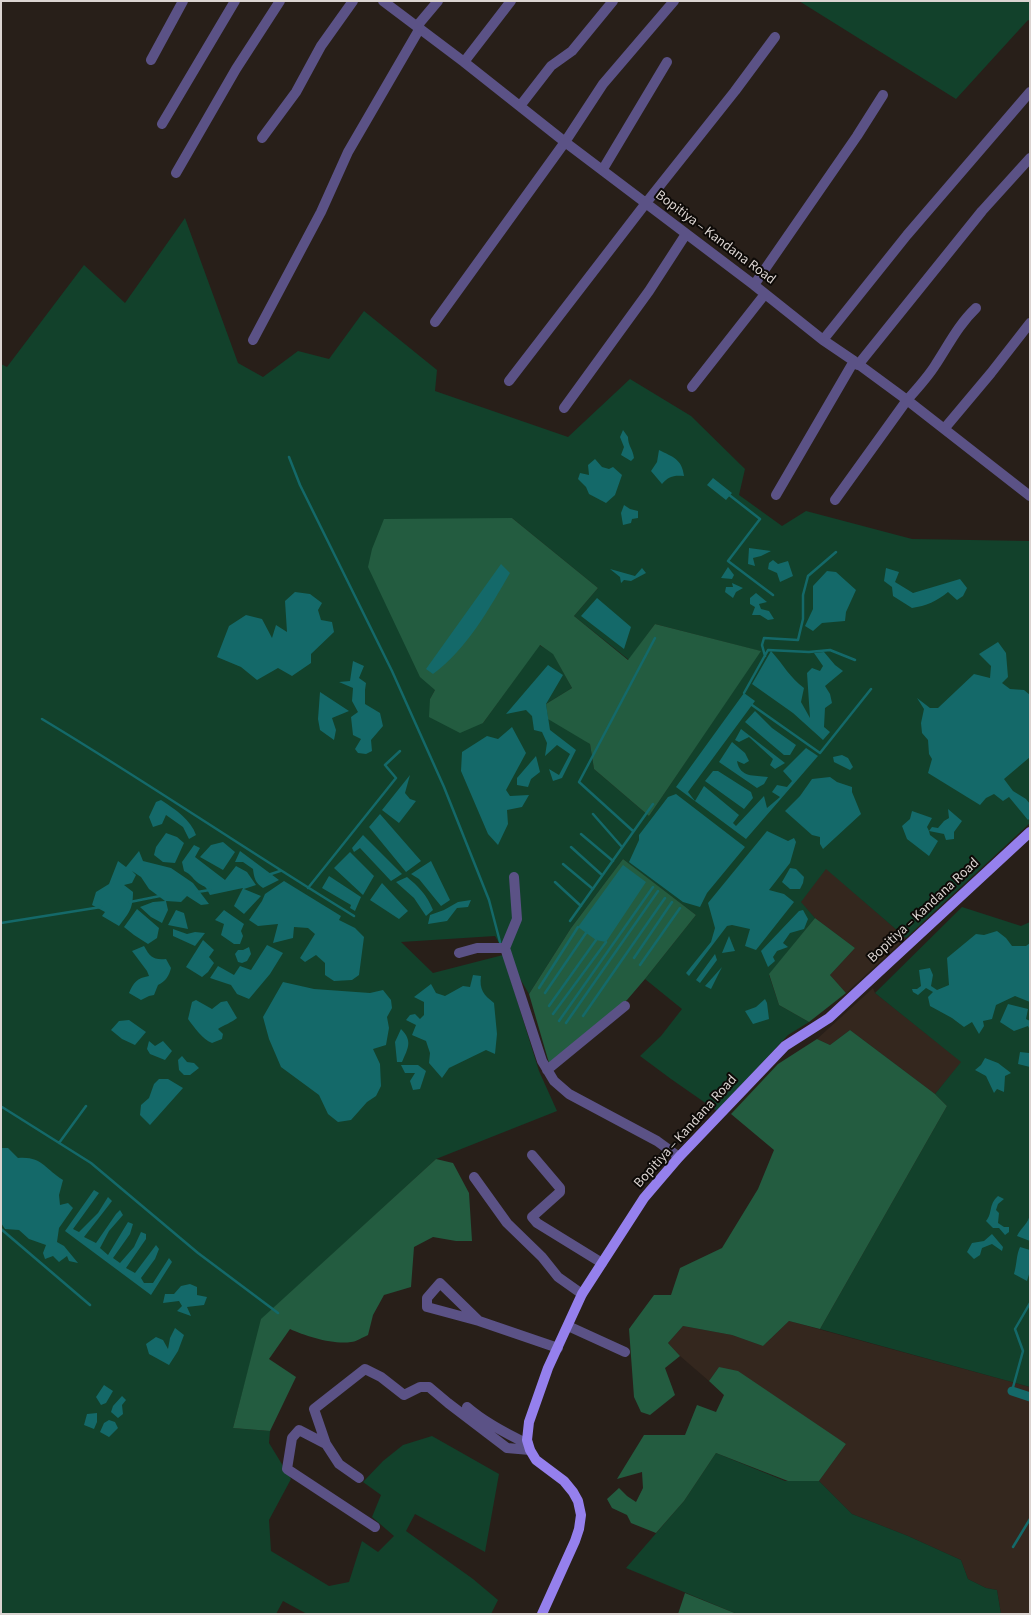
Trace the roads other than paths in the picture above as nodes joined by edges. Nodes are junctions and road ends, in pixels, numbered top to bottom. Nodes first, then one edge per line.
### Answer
1 (183, 1) edge
2 (235, 1) edge
3 (280, 1) edge
4 (353, 1) edge
5 (383, 1) edge
6 (438, 1) edge
7 (511, 1) edge
8 (613, 1) edge
9 (674, 1) edge
10 (418, 27) junction
11 (775, 38) dead end
12 (151, 60) dead end
13 (464, 62) junction
14 (667, 62) dead end
15 (1030, 92) edge
16 (883, 95) dead end
17 (520, 106) junction
18 (162, 124) dead end
19 (262, 138) dead end
20 (565, 142) junction
21 (1030, 158) edge
22 (603, 169) junction
23 (176, 173) dead end
24 (646, 203) junction
25 (686, 234) junction
26 (754, 285) junction
27 (765, 294) junction
28 (976, 308) dead end
29 (435, 322) dead end
30 (1030, 323) edge
31 (253, 340) dead end
32 (823, 340) junction
33 (856, 363) junction
34 (509, 382) dead end
35 (692, 387) dead end
36 (906, 400) junction
37 (564, 408) dead end
38 (944, 429) junction
39 (776, 494) dead end
40 (1030, 496) edge
41 (835, 500) dead end
42 (1030, 832) edge
43 (514, 877) dead end
44 (506, 948) junction
45 (459, 953) dead end
46 (625, 1006) dead end
47 (547, 1070) junction
48 (532, 1155) dead end
49 (679, 1156) junction
50 (474, 1177) dead end
51 (602, 1263) junction
52 (582, 1294) junction
53 (479, 1321) junction
54 (568, 1326) junction
55 (558, 1348) junction
56 (625, 1352) dead end
57 (467, 1407) dead end
58 (326, 1444) junction
59 (529, 1447) junction
60 (360, 1478) dead end
61 (375, 1527) dead end
62 (542, 1614) edge

1 - 12 street
2 - 18 street
3 - 23 street
4 - 19 street
5 - 10 street, Bopitiya – Kandana Road
6 - 10 street
7 - 13 street
8 - 17 street
9 - 20 street
10 - 13 street, Bopitiya – Kandana Road
10 - 31 street
11 - 24 street
13 - 17 street, Bopitiya – Kandana Road
14 - 22 street
15 - 32 street
16 - 26 street
17 - 20 street, Bopitiya – Kandana Road
20 - 22 street, Bopitiya – Kandana Road
20 - 29 street
21 - 33 street
22 - 24 street, Bopitiya – Kandana Road
24 - 25 street, Bopitiya – Kandana Road
24 - 34 street
25 - 26 street, Bopitiya – Kandana Road
25 - 37 street
26 - 27 street, Bopitiya – Kandana Road
27 - 32 street, Bopitiya – Kandana Road
27 - 35 street
28 - 36 street
30 - 38 street
32 - 33 street, Bopitiya – Kandana Road
33 - 36 street, Bopitiya – Kandana Road
33 - 39 street
36 - 38 street, Bopitiya – Kandana Road
36 - 41 street
38 - 40 street, Bopitiya – Kandana Road
42 - 49 main road, Bopitiya – Kandana Road
43 - 44 street
44 - 45 street
44 - 47 street
46 - 47 street
47 - 49 street
48 - 51 street
49 - 51 main road, Bopitiya – Kandana Road
50 - 52 street
51 - 52 main road, Bopitiya – Kandana Road
52 - 54 main road, Bopitiya – Kandana Road
53 - 53 street
53 - 55 street
54 - 55 main road, Bopitiya – Kandana Road
54 - 56 street
55 - 59 main road, Bopitiya – Kandana Road
57 - 59 street
58 - 59 street
58 - 60 street
58 - 61 street
59 - 62 main road

